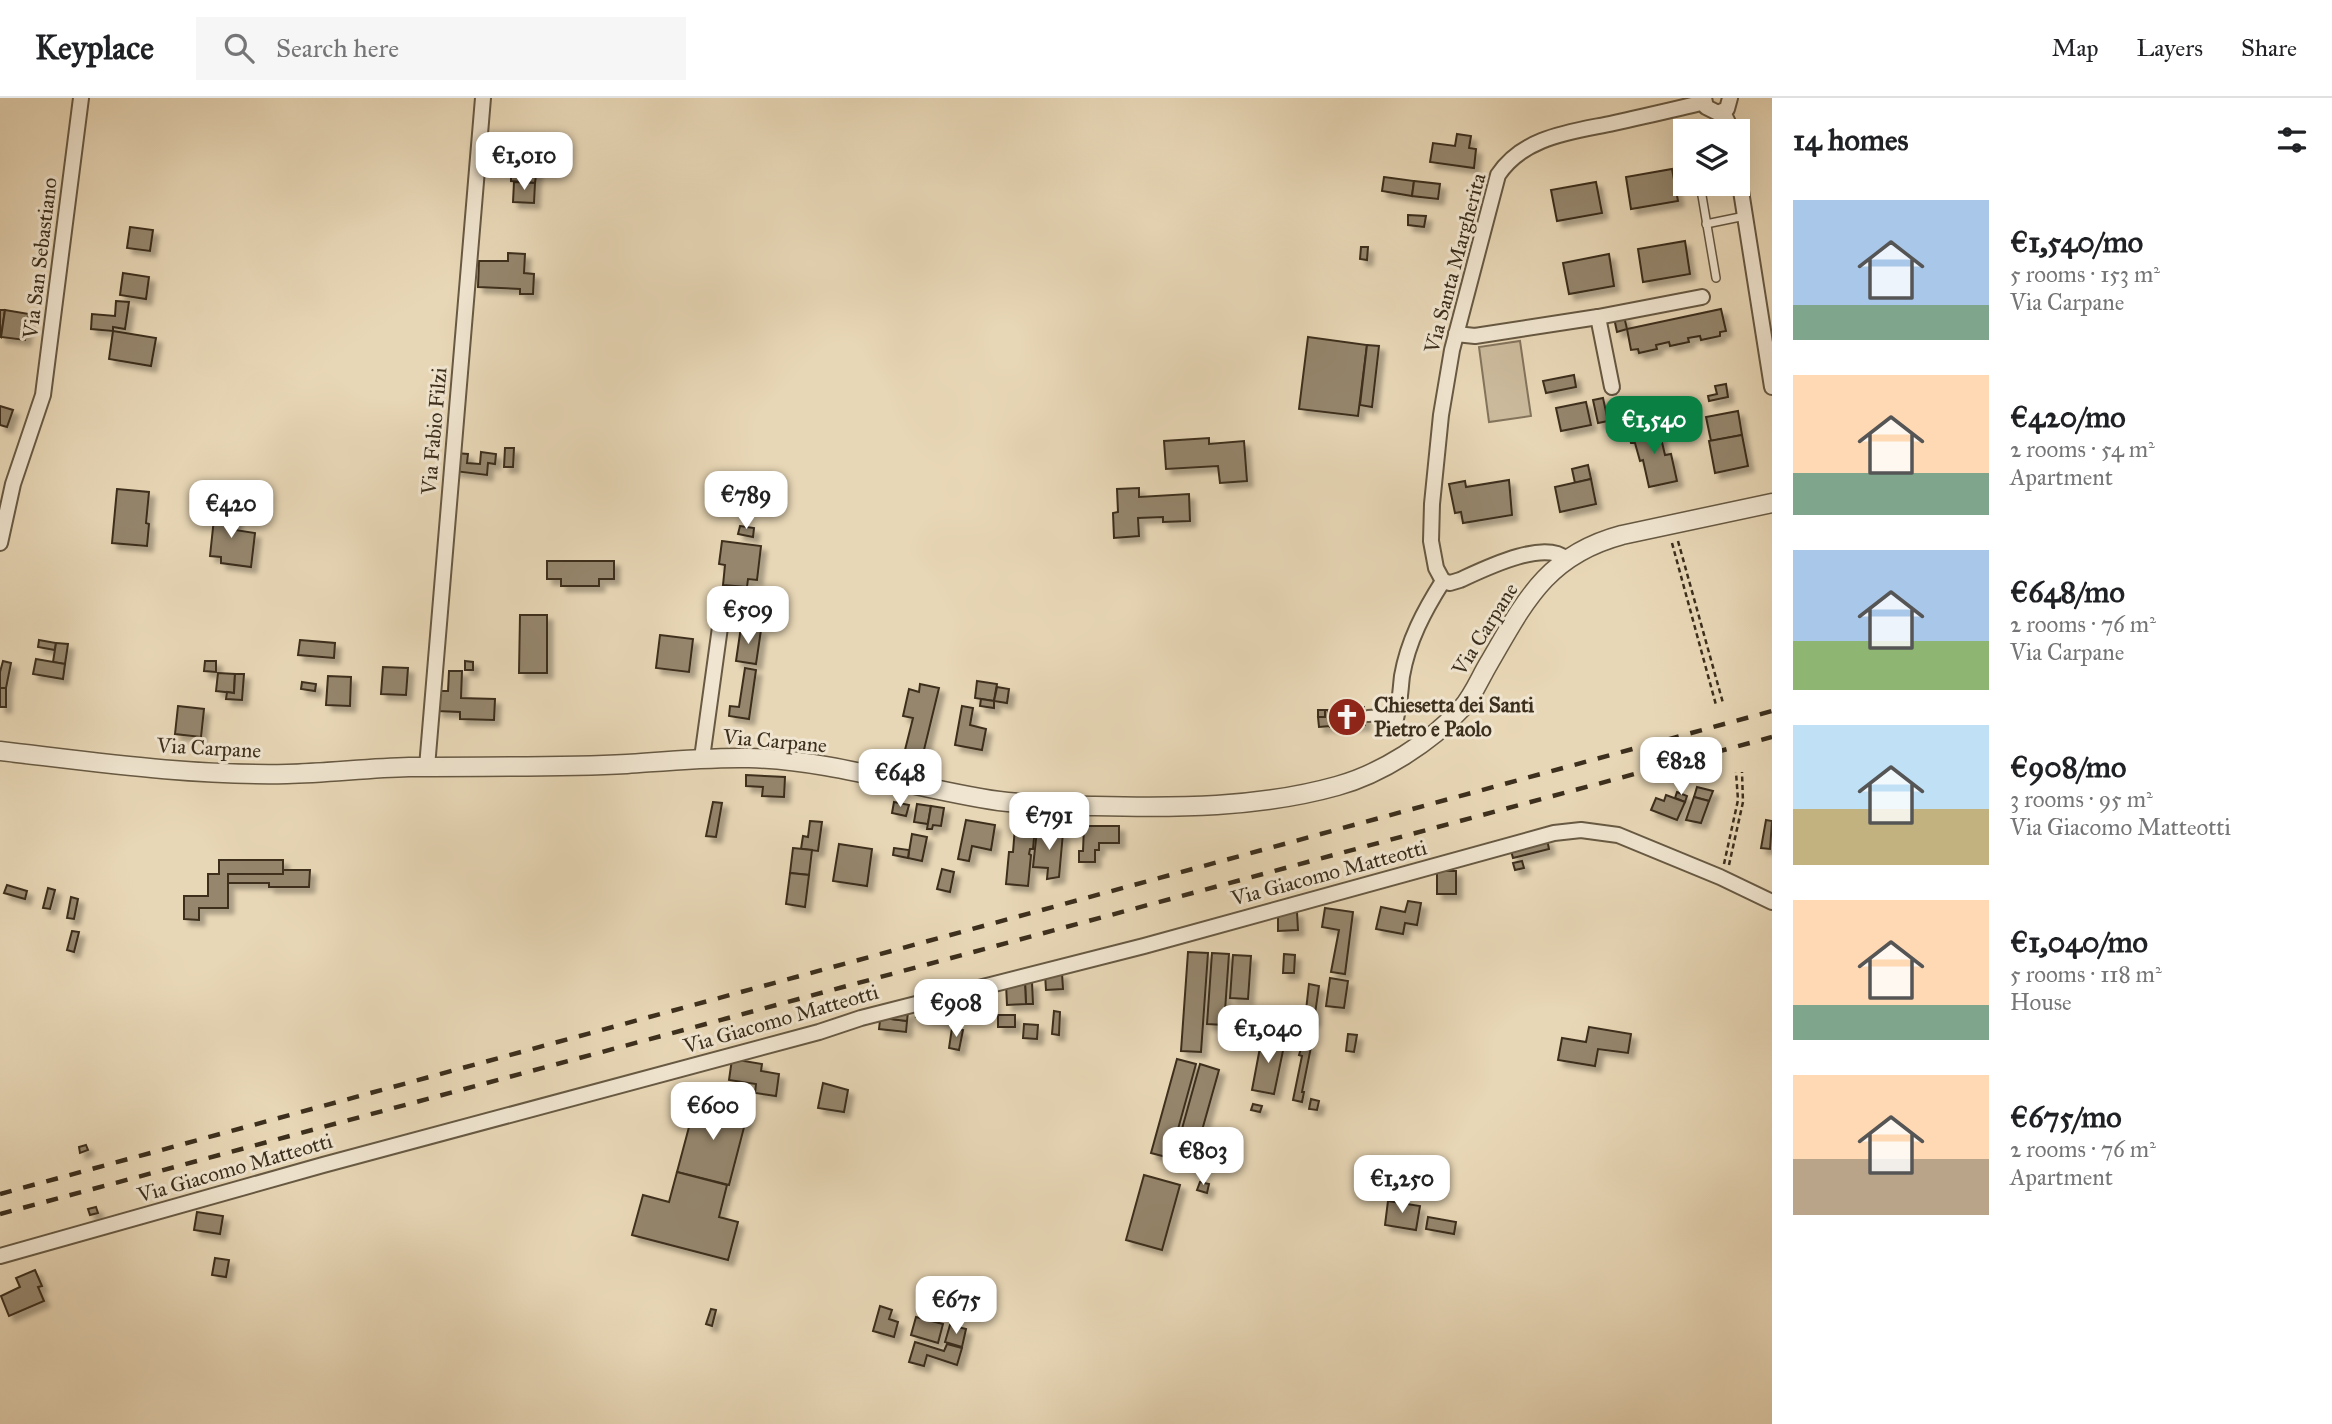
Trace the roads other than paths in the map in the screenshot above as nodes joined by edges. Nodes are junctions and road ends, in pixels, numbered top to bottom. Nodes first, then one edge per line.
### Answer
1 (81, 98) edge
2 (483, 98) edge
3 (1730, 98) edge
4 (1704, 100) edge
5 (1723, 112) junction
6 (1726, 119) edge
7 (1702, 196) edge
8 (1742, 196) edge
9 (1745, 216) junction
10 (1706, 224) junction
11 (1716, 278) dead end
12 (1702, 297) dead end
13 (1598, 317) junction
14 (1456, 334) junction
15 (1772, 382) edge
16 (1612, 387) dead end
17 (1772, 503) edge
18 (0, 543) edge
19 (1566, 559) junction
20 (1443, 581) junction
21 (721, 620) dead end
22 (1368, 716) dead end
23 (1396, 719) joint
24 (0, 751) edge
25 (702, 758) junction
26 (427, 767) junction
27 (1772, 902) edge
28 (0, 1256) edge

1 - 18 street, Via San Sebastiano
2 - 26 street, Via Fabio Filzi
3 - 5 street
4 - 5 street, Via Santa Margherita
4 - 14 street, Via Santa Margherita
5 - 6 street
7 - 10 lane
8 - 9 street
9 - 10 lane
9 - 15 street
10 - 11 lane
12 - 13 street
13 - 14 street
13 - 16 street
14 - 20 street, Via Santa Margherita
17 - 19 street, Via Carpane
19 - 20 street, Via Carpane
19 - 25 street, Via Carpane
20 - 23 street
21 - 25 street
22 - 23 street
24 - 26 street, Via Carpane
25 - 26 street, Via Carpane
27 - 28 street, Via Giacomo Matteotti

